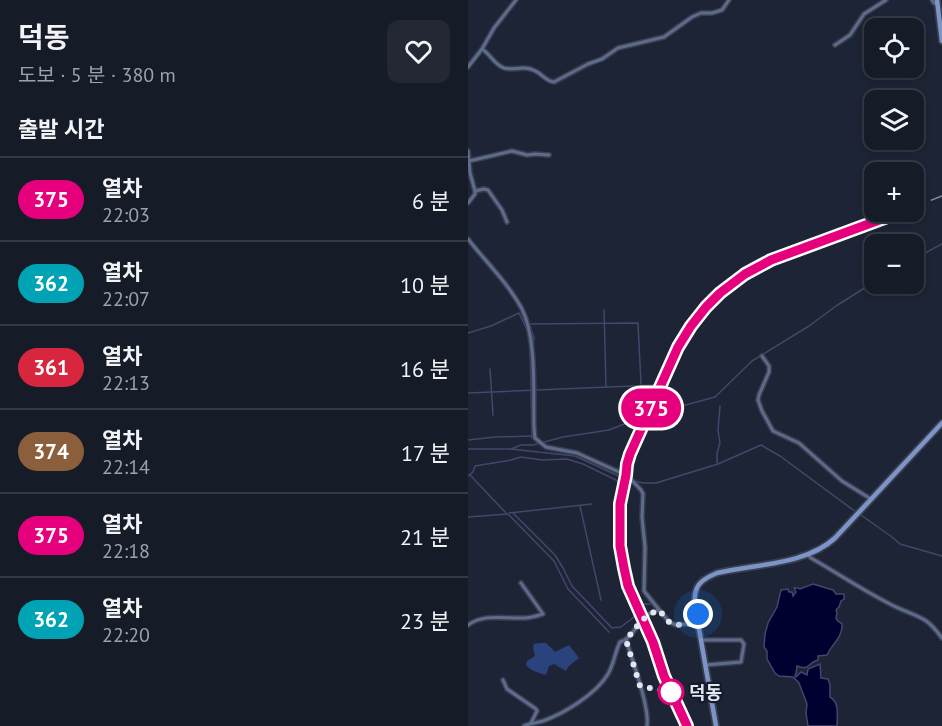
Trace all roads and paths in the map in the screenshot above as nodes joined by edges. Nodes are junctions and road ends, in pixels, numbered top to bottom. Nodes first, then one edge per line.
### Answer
1 (516, 0) edge
2 (729, 0) edge
3 (886, 0) edge
4 (932, 0) edge
5 (938, 2) edge
6 (942, 41) edge
7 (835, 45) dead end
8 (482, 49) junction
9 (468, 67) edge
10 (468, 152) edge
11 (549, 155) dead end
12 (469, 162) edge
13 (475, 191) junction
14 (468, 203) edge
15 (507, 222) dead end
16 (468, 239) edge
17 (762, 356) dead end
18 (942, 423) edge
19 (871, 499) junction
20 (808, 555) junction
21 (521, 583) dead end
22 (659, 610) junction
23 (699, 623) junction
24 (468, 625) edge
25 (942, 638) edge
26 (626, 640) junction
27 (702, 640) junction
28 (706, 665) junction
29 (503, 680) dead end
30 (531, 723) junction
31 (524, 726) edge
32 (647, 726) edge
33 (716, 726) edge

1 - 8 street
2 - 8 street
3 - 7 street
4 - 5 street
5 - 6 main road
8 - 9 street
10 - 12 street
11 - 12 street
12 - 13 street
13 - 14 street
13 - 15 street
16 - 22 street
17 - 19 street
18 - 19 main road
19 - 20 main road
20 - 23 main road
20 - 25 street
21 - 24 street
22 - 23 street
22 - 26 street
23 - 27 main road
26 - 30 street
26 - 32 street
27 - 28 main road
27 - 28 street
28 - 33 main road
29 - 30 street
30 - 31 street

